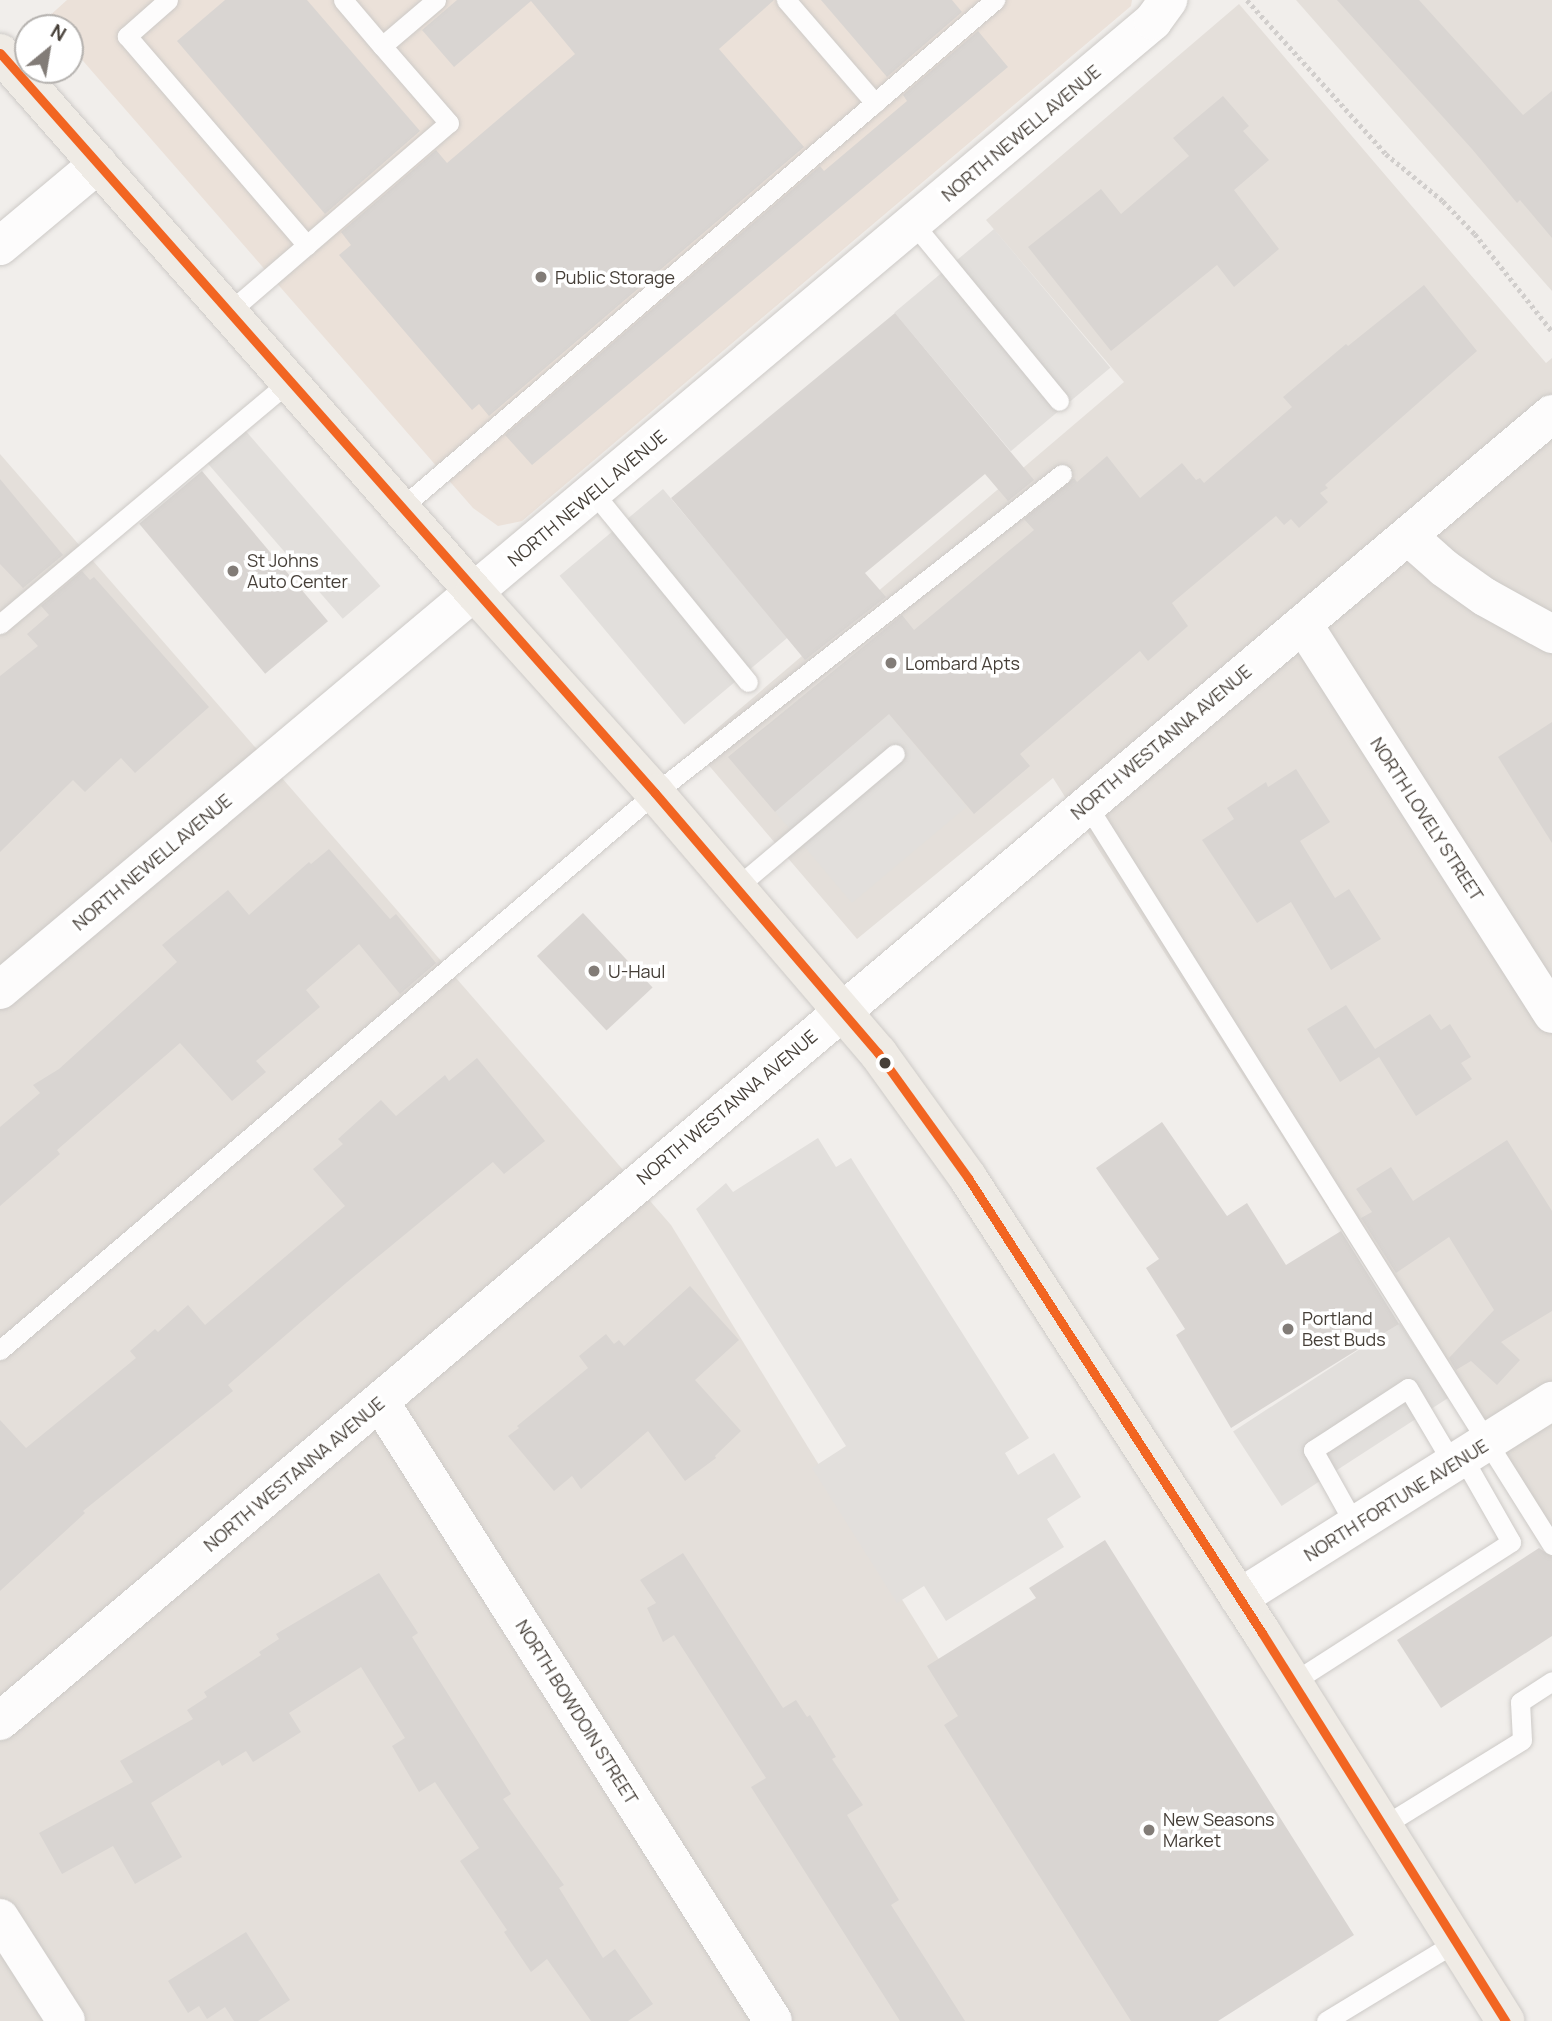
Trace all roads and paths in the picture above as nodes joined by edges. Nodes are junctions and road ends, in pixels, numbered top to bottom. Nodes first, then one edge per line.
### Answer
1 (168, 0) edge
2 (343, 0) edge
3 (436, 0) edge
4 (786, 0) edge
5 (995, 0) edge
6 (1168, 0) edge
7 (1247, 0) edge
8 (382, 46) junction
9 (0, 53) edge
10 (875, 103) junction
11 (98, 164) junction
12 (913, 223) junction
13 (307, 245) junction
14 (0, 246) edge
15 (229, 312) junction
16 (1552, 331) edge
17 (290, 381) junction
18 (1059, 401) dead end
19 (1552, 414) edge
20 (1062, 474) dead end
21 (593, 492) junction
22 (401, 508) junction
23 (1408, 536) junction
24 (474, 592) junction
25 (0, 624) edge
26 (1303, 624) junction
27 (1552, 635) edge
28 (748, 682) dead end
29 (895, 754) dead end
30 (655, 793) junction
31 (1087, 804) junction
32 (738, 886) junction
33 (0, 990) edge
34 (843, 1008) junction
35 (1552, 1014) edge
36 (0, 1350) edge
37 (1552, 1401) edge
38 (380, 1402) junction
39 (1467, 1454) junction
40 (1356, 1525) junction
41 (1552, 1545) edge
42 (1239, 1598) junction
43 (1552, 1681) edge
44 (1293, 1682) junction
45 (0, 1721) edge
46 (1383, 1826) junction
47 (0, 1917) edge
48 (1456, 1942) junction
49 (66, 2021) edge
50 (774, 2021) edge
51 (1326, 2021) edge
52 (1505, 2021) edge

1 - 13 lane
2 - 8 lane
3 - 8 lane
4 - 10 lane
5 - 10 lane
6 - 12 street, NORTH NEWELL AVENUE
7 - 16 path
8 - 13 lane
9 - 11 main road
10 - 22 lane
11 - 14 street
11 - 15 main road
12 - 18 lane
12 - 21 street, NORTH NEWELL AVENUE
13 - 15 lane
15 - 17 main road
17 - 22 main road
17 - 25 lane
19 - 23 street, NORTH WESTANNA AVENUE
20 - 30 lane
21 - 24 street, NORTH NEWELL AVENUE
21 - 28 lane
22 - 24 main road
23 - 26 street, NORTH WESTANNA AVENUE
23 - 27 street
24 - 30 main road
24 - 33 street, NORTH NEWELL AVENUE
26 - 31 street, NORTH WESTANNA AVENUE
26 - 35 street, NORTH LOVELY STREET
29 - 32 lane
30 - 32 main road
30 - 36 lane
31 - 34 street, NORTH WESTANNA AVENUE
31 - 39 lane
32 - 34 main road
34 - 38 street, NORTH WESTANNA AVENUE
34 - 42 main road
37 - 39 street, NORTH FORTUNE AVENUE
38 - 45 street, NORTH WESTANNA AVENUE
38 - 50 street, NORTH BOWDOIN STREET
39 - 40 street, NORTH FORTUNE AVENUE
39 - 40 lane
39 - 41 lane
39 - 44 lane
40 - 42 street, NORTH FORTUNE AVENUE
42 - 44 main road
43 - 46 lane
44 - 46 main road
46 - 48 main road
47 - 49 street
48 - 51 lane
48 - 52 main road

